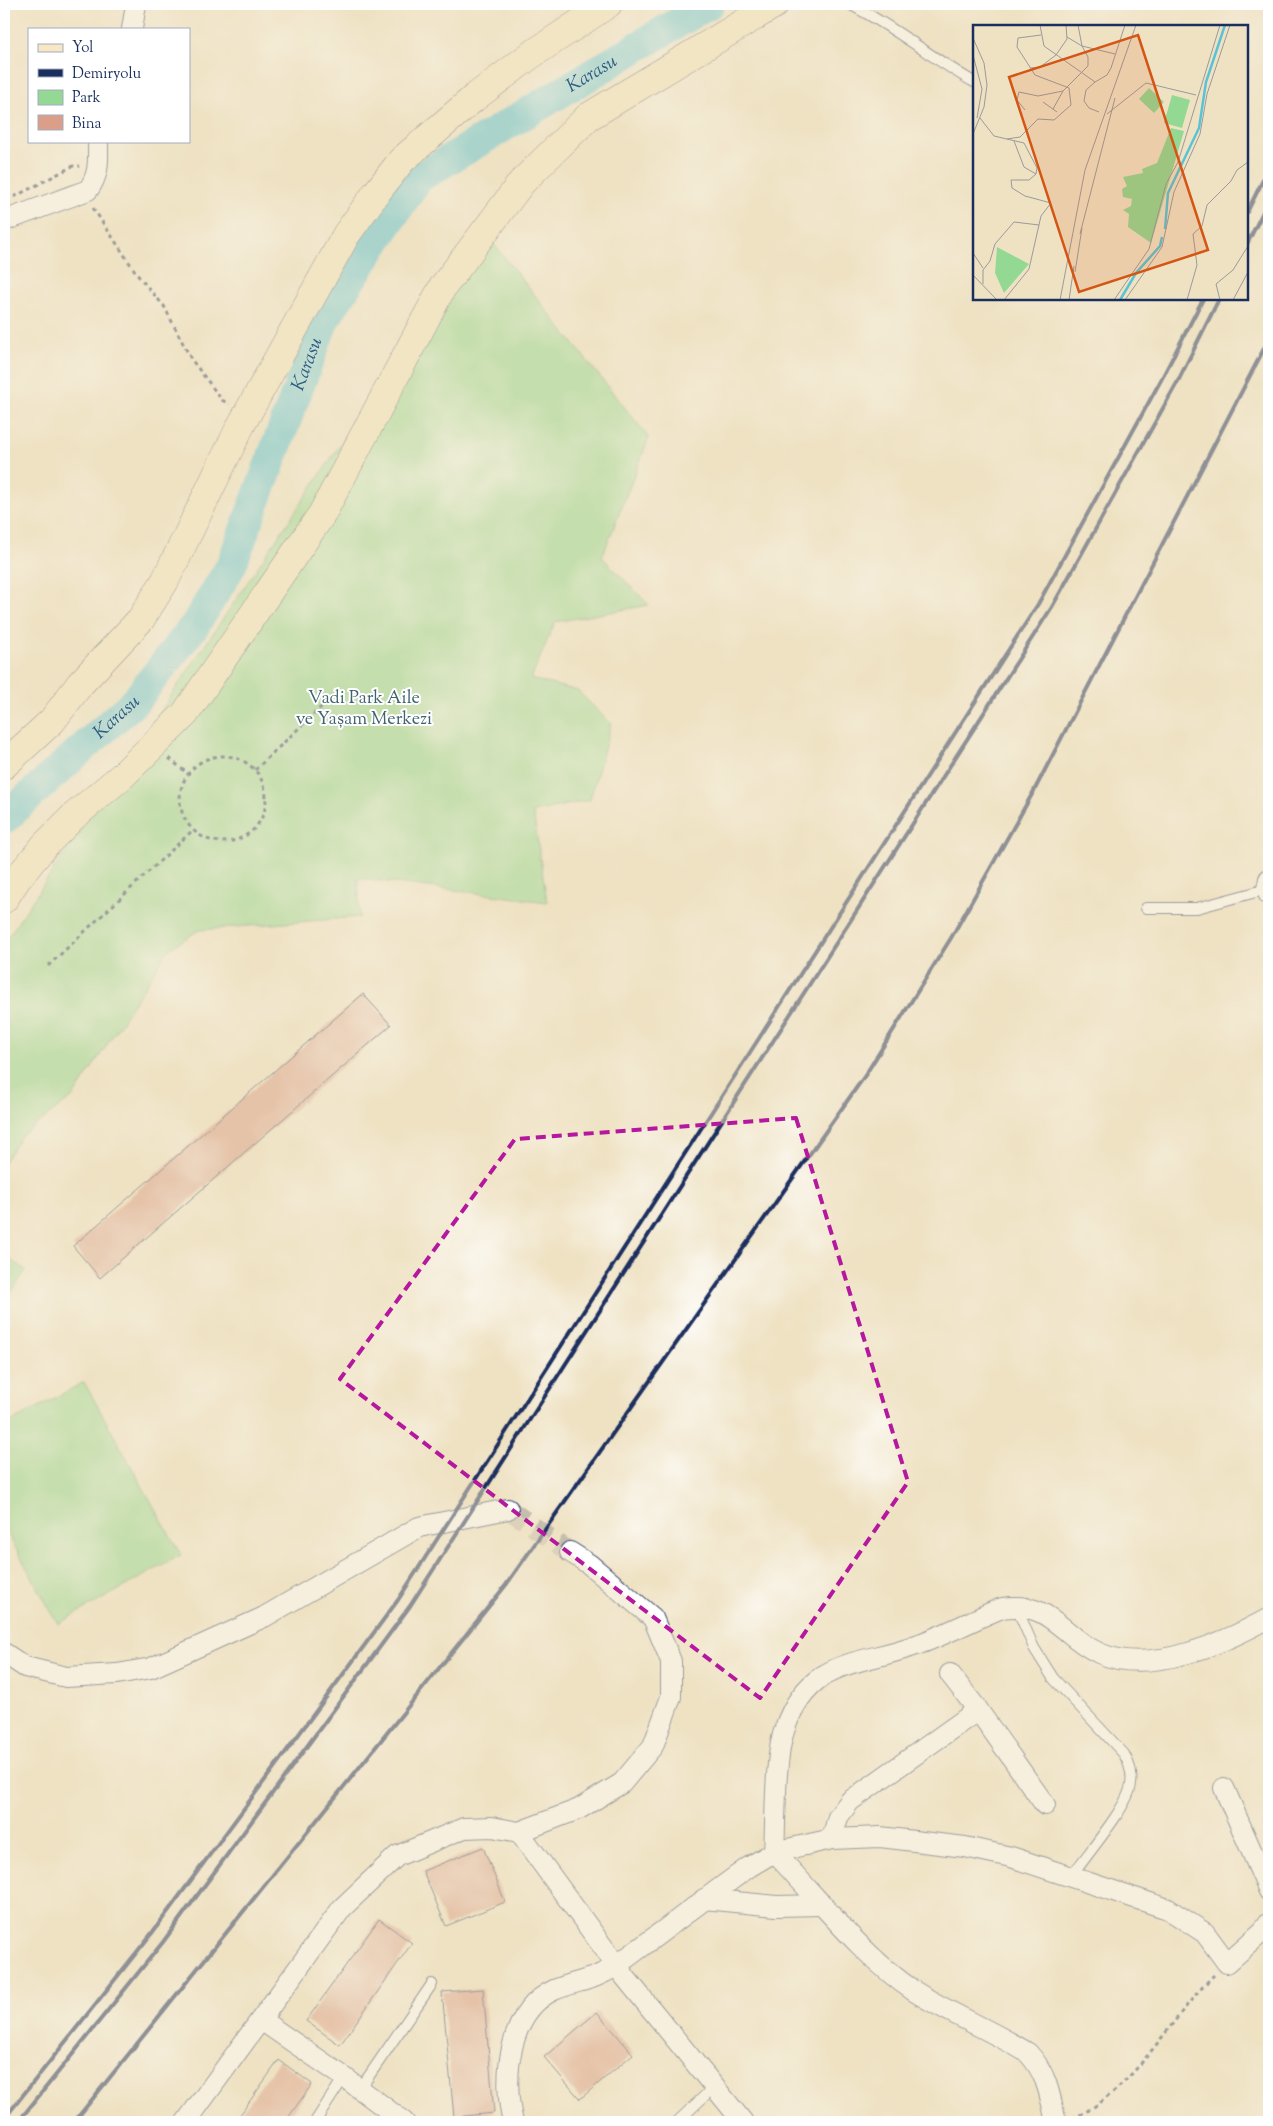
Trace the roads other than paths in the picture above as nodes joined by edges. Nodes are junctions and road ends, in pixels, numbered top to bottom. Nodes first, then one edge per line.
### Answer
1 (136, 4) edge
2 (608, 4) edge
3 (775, 4) edge
4 (849, 4) edge
5 (132, 28) edge
6 (973, 81) edge
7 (98, 142) edge
8 (4, 221) edge
9 (4, 765) edge
10 (1269, 888) edge
11 (4, 899) edge
12 (1146, 908) dead end
13 (508, 1509) dead end
14 (570, 1552) tunnel mouth
15 (1015, 1606) junction
16 (1269, 1618) edge
17 (4, 1653) edge
18 (950, 1674) dead end
19 (978, 1710) junction
20 (1224, 1788) dead end
21 (1045, 1805) dead end
22 (519, 1832) junction
23 (832, 1839) junction
24 (774, 1852) junction
25 (1072, 1876) junction
26 (1269, 1891) edge
27 (704, 1900) junction
28 (824, 1905) junction
29 (1269, 1923) edge
30 (616, 1965) junction
31 (432, 1984) dead end
32 (261, 2020) junction
33 (352, 2083) junction
34 (714, 2087) junction
35 (1061, 2121) edge
36 (186, 2122) edge
37 (315, 2122) edge
38 (404, 2122) edge
39 (513, 2122) edge
40 (677, 2122) edge
41 (743, 2122) edge

1 - 5 street
2 - 9 street
3 - 11 street
4 - 6 lane
7 - 8 street
10 - 12 lane
13 - 17 street
14 - 22 street
15 - 16 street
15 - 24 street
15 - 25 lane
18 - 19 street
19 - 21 street
19 - 23 street
20 - 26 street
22 - 30 street
22 - 32 street
23 - 24 street
23 - 25 street
24 - 27 street
24 - 28 street
25 - 29 street
27 - 28 street
27 - 30 street
28 - 35 street
30 - 34 street
30 - 39 street
31 - 33 lane
32 - 33 street
32 - 36 street
33 - 37 lane
33 - 38 street
34 - 40 lane
34 - 41 street

